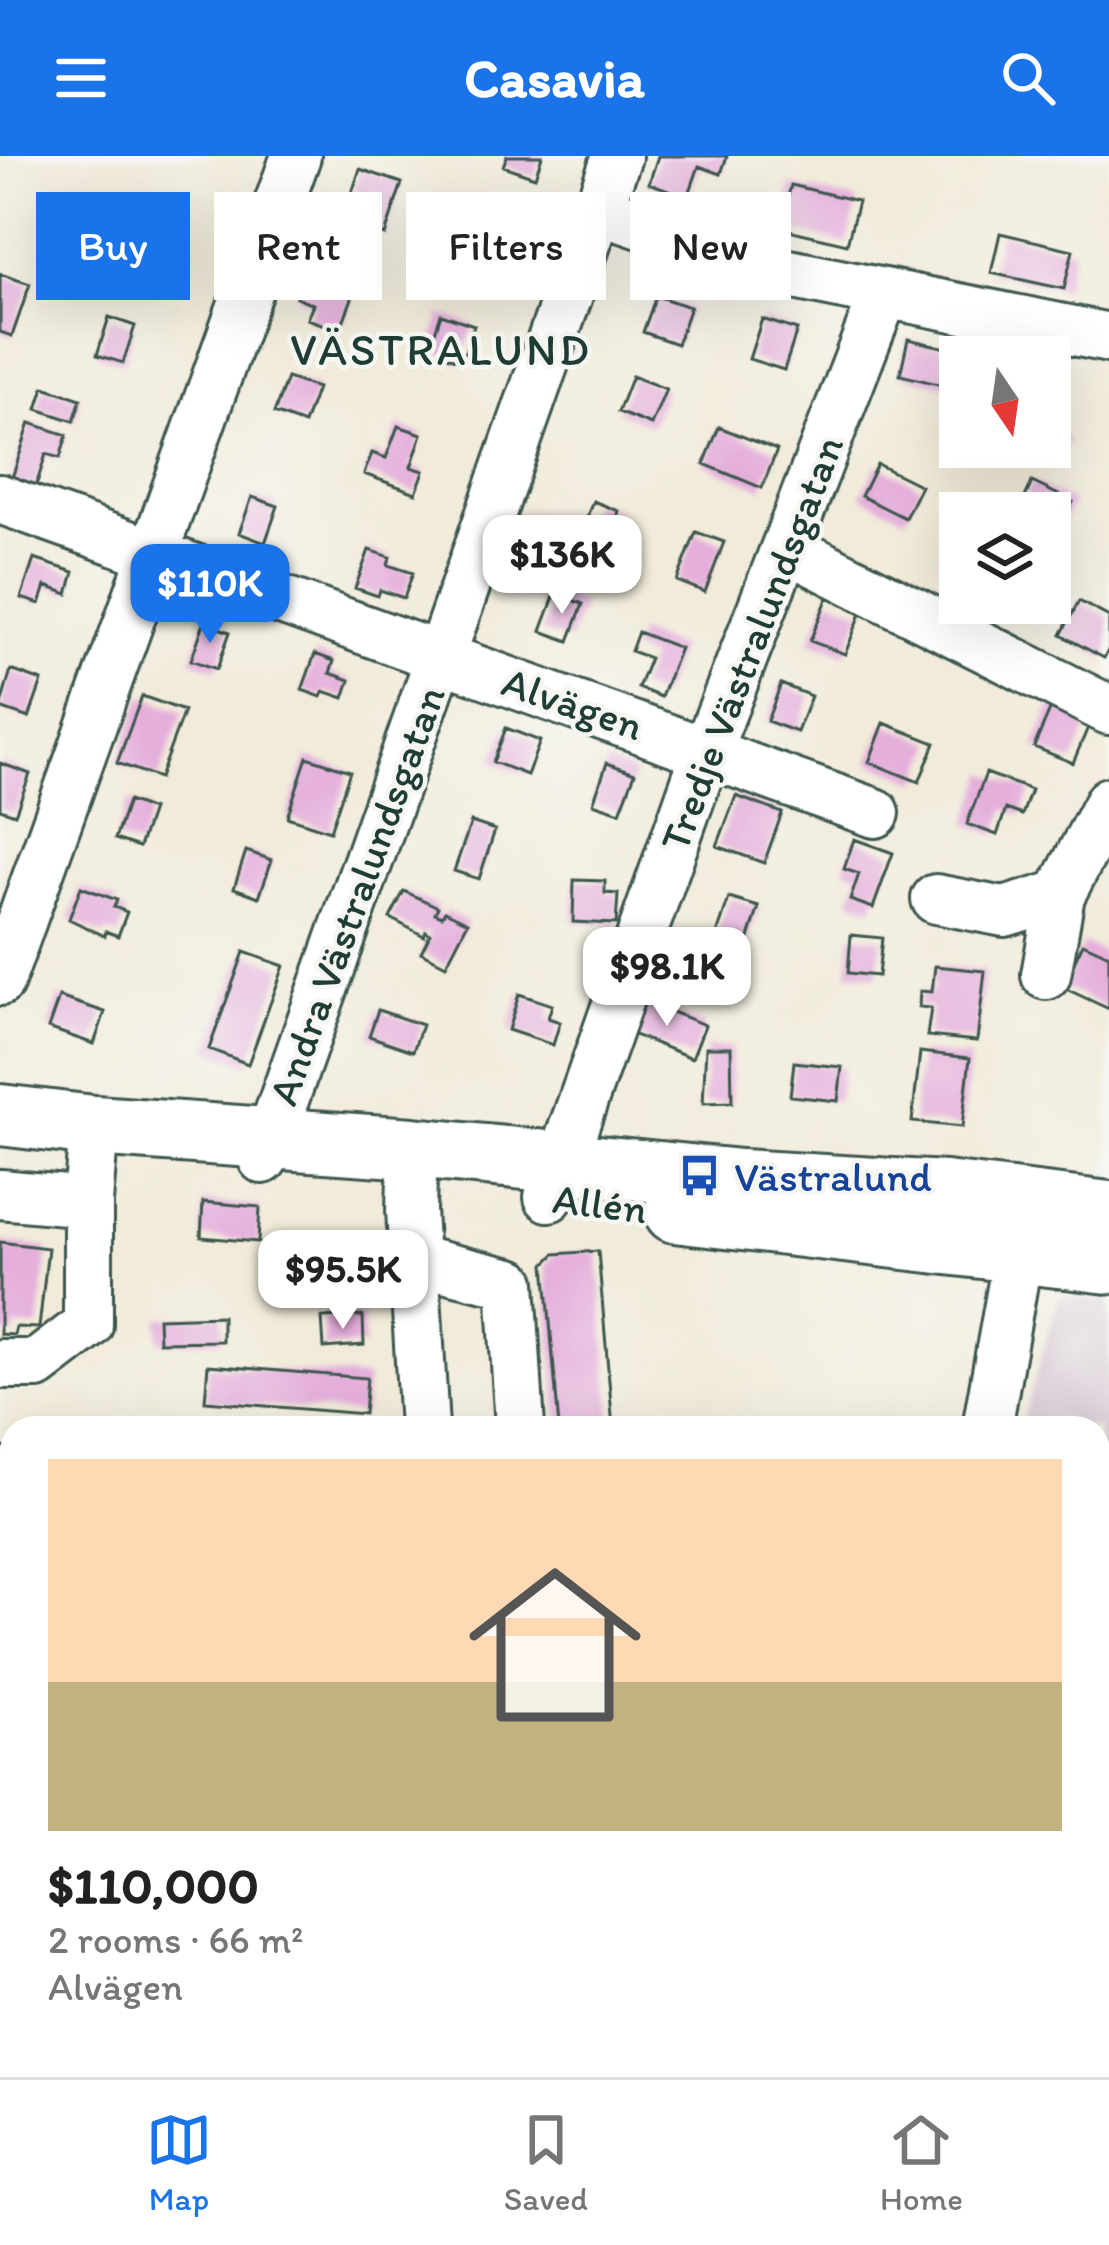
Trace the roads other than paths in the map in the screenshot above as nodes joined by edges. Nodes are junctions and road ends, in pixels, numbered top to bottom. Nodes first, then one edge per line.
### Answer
1 (296, 156) edge
2 (617, 156) edge
3 (603, 192) edge
4 (606, 212) edge
5 (884, 294) junction
6 (565, 300) edge
7 (1109, 338) edge
8 (0, 500) edge
9 (787, 548) junction
10 (154, 554) junction
11 (441, 656) junction
12 (1109, 710) edge
13 (707, 750) junction
14 (1109, 802) edge
15 (874, 813) dead end
16 (1060, 895) junction
17 (936, 899) dead end
18 (1046, 976) dead end
19 (0, 981) edge
20 (0, 1115) edge
21 (94, 1126) junction
22 (266, 1148) junction
23 (412, 1164) junction
24 (555, 1181) junction
25 (0, 1194) edge
26 (88, 1202) junction
27 (1109, 1212) edge
28 (1023, 1225) junction
29 (414, 1260) junction
30 (1109, 1264) edge
31 (0, 1364) edge
32 (423, 1416) edge
33 (519, 1416) edge
34 (989, 1416) edge

1 - 10 street
2 - 3 street, Andra Västralundsgatan
4 - 5 street
5 - 7 street
5 - 9 street, Tredje Västralundsgatan
6 - 11 street, Andra Västralundsgatan
8 - 10 street, Alvägen
9 - 12 street
9 - 13 street, Tredje Västralundsgatan
10 - 11 street, Alvägen
10 - 19 street
11 - 13 street, Alvägen
11 - 22 street, Andra Västralundsgatan
13 - 15 street, Alvägen
13 - 24 street, Tredje Västralundsgatan
14 - 16 street
16 - 17 street
16 - 18 street
20 - 21 main road, Allén
21 - 22 main road, Allén
21 - 26 street
22 - 23 main road, Allén
23 - 24 main road, Allén
23 - 29 street
24 - 28 main road, Allén
25 - 26 street
26 - 31 street
27 - 28 main road, Allén
28 - 30 main road, Allén
28 - 34 street
29 - 32 street
29 - 33 street

